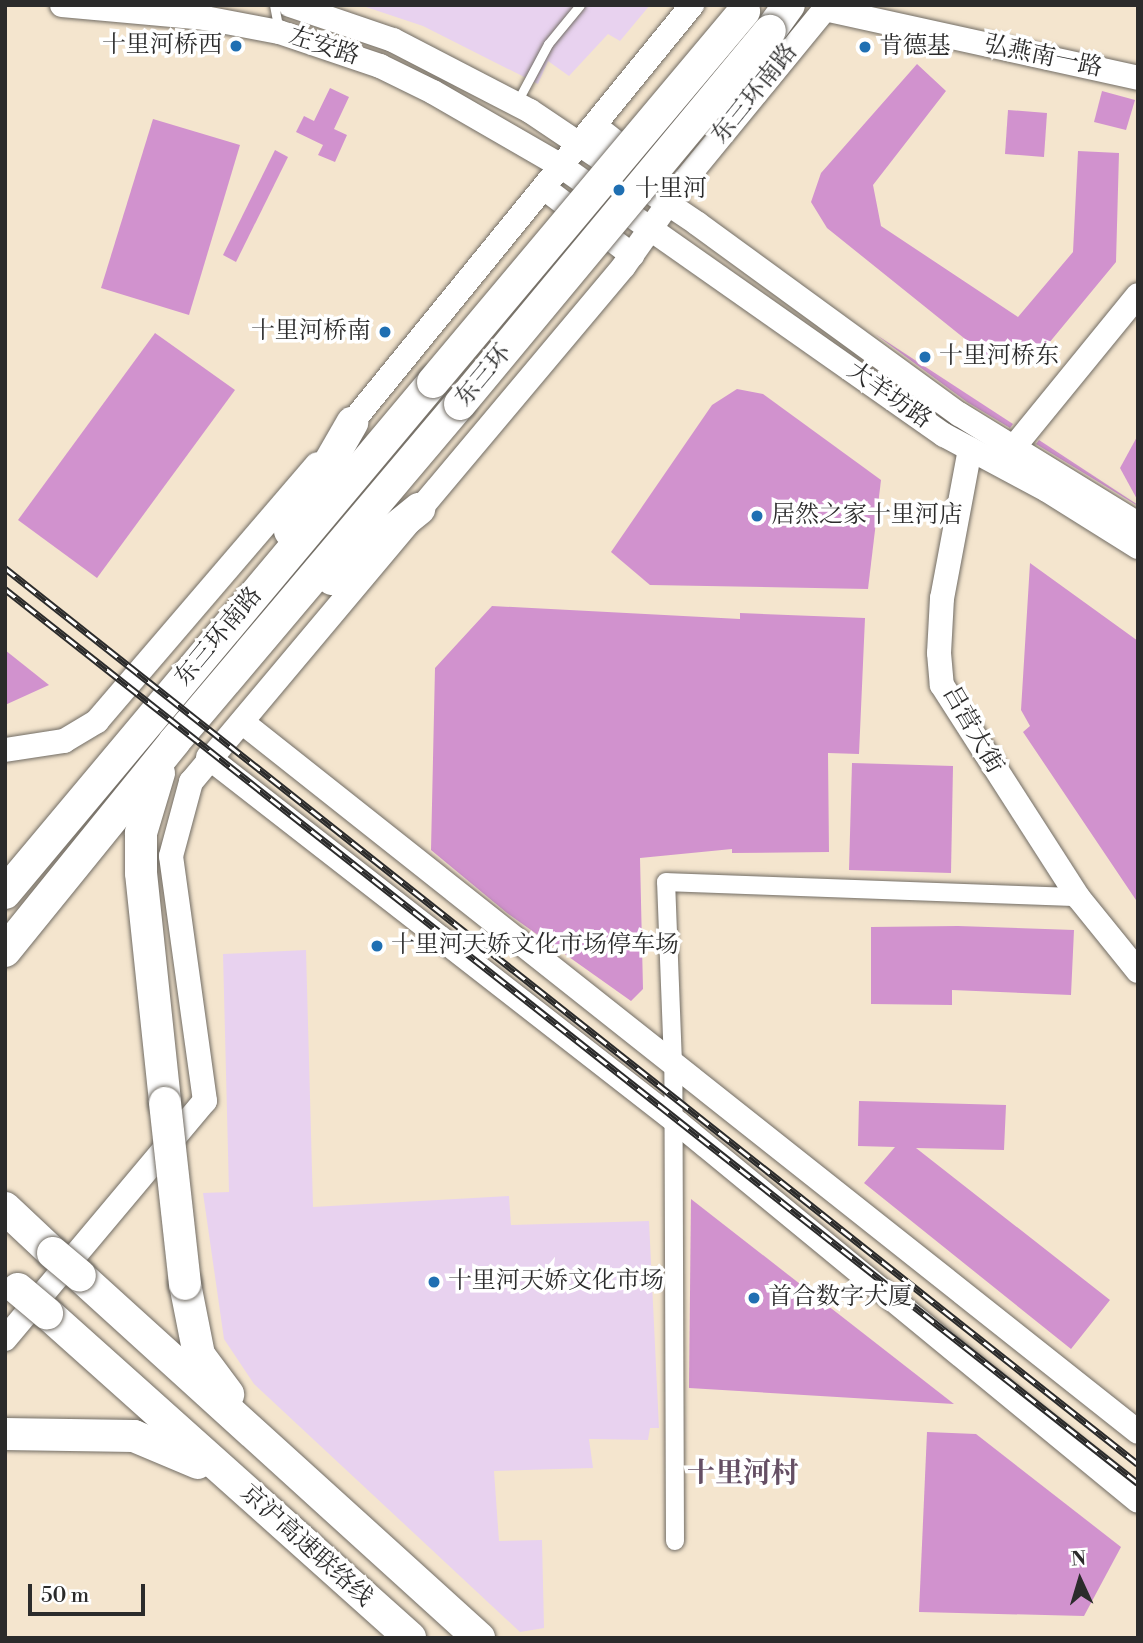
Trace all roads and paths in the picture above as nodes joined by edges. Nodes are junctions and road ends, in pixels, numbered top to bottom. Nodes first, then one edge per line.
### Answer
1 (62, 5) edge
2 (274, 5) edge
3 (290, 5) edge
4 (580, 5) edge
5 (692, 5) edge
6 (789, 5) edge
7 (826, 7) edge
8 (746, 8) edge
9 (331, 11) edge
10 (279, 33) junction
11 (1138, 78) edge
12 (517, 103) junction
13 (587, 135) junction
14 (561, 166) junction
15 (544, 188) junction
16 (673, 198) junction
17 (651, 229) junction
18 (632, 255) junction
19 (1138, 295) edge
20 (433, 382) joint
21 (352, 423) junction
22 (1014, 447) junction
23 (970, 449) junction
24 (419, 509) junction
25 (1138, 524) edge
26 (1138, 547) edge
27 (248, 603) junction
28 (276, 623) junction
29 (242, 722) junction
30 (174, 742) junction
31 (5, 750) edge
32 (208, 757) junction
33 (5, 893) edge
34 (1078, 897) junction
35 (5, 951) edge
36 (1138, 971) edge
37 (673, 1063) junction
38 (671, 1118) junction
39 (5, 1208) edge
40 (12, 1283) edge
41 (5, 1339) edge
42 (1138, 1432) edge
43 (5, 1434) edge
44 (234, 1482) junction
45 (316, 1495) junction
46 (1138, 1501) edge
47 (675, 1541) dead end
48 (410, 1638) edge
49 (479, 1638) edge

1 - 10 street, 左安路
2 - 10 lane
3 - 9 street, 左安路
4 - 12 lane
5 - 13 street
6 - 28 highway, 东三环, bridge
7 - 11 street, 弘燕南一路
7 - 16 street, 东三环南路
8 - 20 highway, 东三环, bridge
9 - 12 street, 左安路
10 - 14 street, 左安路
12 - 13 street, 左安路
13 - 14 street
13 - 16 street, 大羊坊路
14 - 15 street
14 - 17 street, 左安路
15 - 18 street
15 - 21 street
16 - 17 street, 东三环南路
16 - 22 street, 大羊坊路
17 - 18 street, 东三环南路
17 - 23 street, 大羊坊路
18 - 24 street, 东三环南路
19 - 22 street
20 - 27 highway, 东三环南路
21 - 27 highway
21 - 31 street
22 - 25 street, 大羊坊路
23 - 26 street, 大羊坊路
23 - 34 street, 吕营大街
24 - 28 highway
24 - 29 street, 东三环南路
27 - 33 highway, 东三环南路
28 - 30 highway, 东三环
29 - 32 street, 东三环南路
29 - 37 street
30 - 35 highway
30 - 45 highway, bridge
32 - 38 street
32 - 41 street, 东三环南路
34 - 36 street, 吕营大街
34 - 37 street
37 - 38 street
37 - 42 street
38 - 46 street
38 - 47 street
39 - 45 highway, bridge
40 - 44 highway, bridge
43 - 44 highway
44 - 48 highway, 京沪高速联络线
45 - 49 highway, 京沪高速联络线

